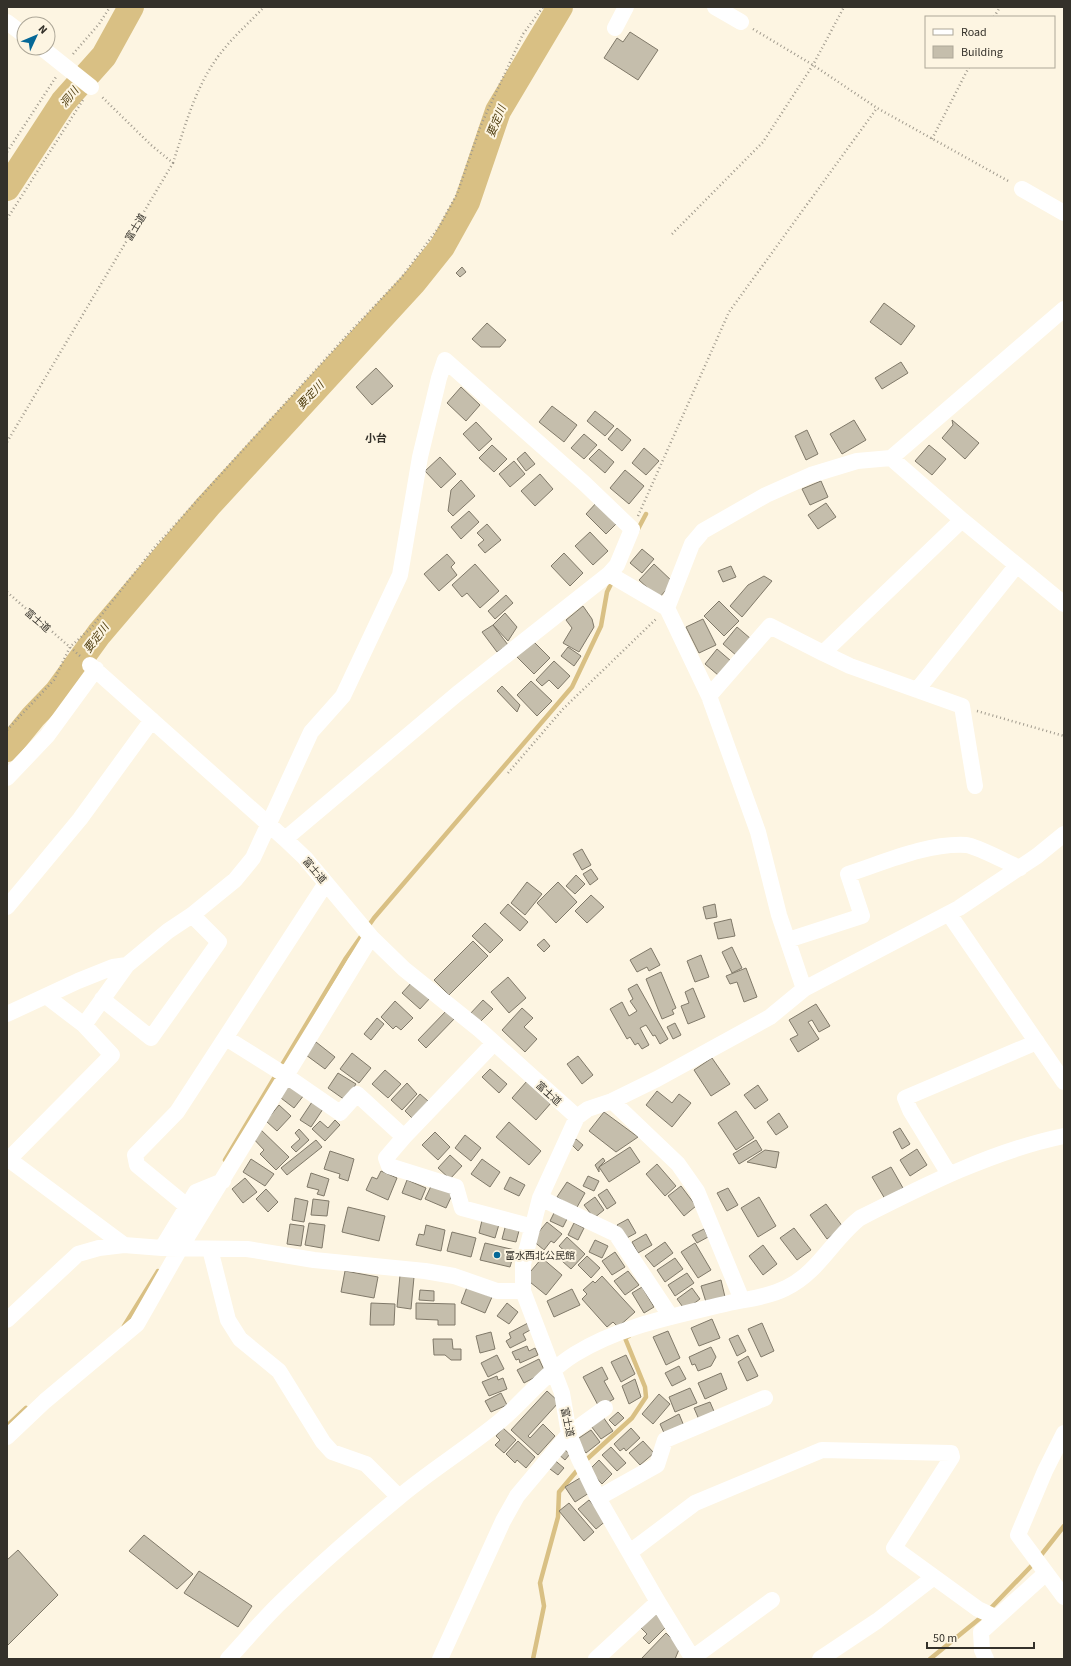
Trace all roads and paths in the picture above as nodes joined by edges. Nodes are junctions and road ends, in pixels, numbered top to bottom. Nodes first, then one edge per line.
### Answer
1 (264, 7) edge
2 (543, 7) edge
3 (626, 7) edge
4 (715, 7) edge
5 (844, 7) edge
6 (1000, 7) edge
7 (995, 16) edge
8 (7, 22) edge
9 (741, 22) joint
10 (615, 28) dead end
11 (16, 29) edge
12 (53, 56) edge
13 (812, 65) junction
14 (968, 68) edge
15 (91, 87) junction
16 (877, 108) junction
17 (932, 139) junction
18 (173, 163) junction
19 (1022, 189) joint
20 (1064, 213) edge
21 (7, 219) edge
22 (672, 234) dead end
23 (1064, 309) edge
24 (7, 442) edge
25 (891, 458) junction
26 (962, 520) junction
27 (632, 529) junction
28 (1017, 565) junction
29 (609, 574) junction
30 (7, 592) edge
31 (1064, 604) edge
32 (667, 608) junction
33 (70, 647) junction
34 (823, 653) junction
35 (917, 690) junction
36 (709, 696) junction
37 (962, 706) junction
38 (152, 720) junction
39 (7, 730) edge
40 (1064, 736) edge
41 (508, 773) dead end
42 (7, 778) edge
43 (975, 786) dead end
44 (269, 824) junction
45 (1064, 834) edge
46 (285, 839) junction
47 (1020, 868) junction
48 (326, 883) junction
49 (7, 907) edge
50 (949, 914) junction
51 (192, 915) junction
52 (370, 937) junction
53 (788, 940) junction
54 (126, 965) junction
55 (804, 989) junction
56 (46, 996) junction
57 (102, 999) junction
58 (7, 1014) edge
59 (84, 1025) junction
60 (226, 1038) junction
61 (1037, 1042) junction
62 (494, 1043) junction
63 (285, 1075) junction
64 (1064, 1082) edge
65 (612, 1101) junction
66 (576, 1118) junction
67 (1064, 1136) edge
68 (404, 1137) junction
69 (8, 1159) edge
70 (949, 1174) junction
71 (223, 1181) junction
72 (540, 1198) junction
73 (188, 1206) junction
74 (533, 1227) junction
75 (124, 1245) junction
76 (181, 1247) junction
77 (162, 1248) junction
78 (210, 1249) junction
79 (523, 1292) junction
80 (742, 1300) junction
81 (671, 1317) junction
82 (7, 1320) edge
83 (554, 1369) junction
84 (765, 1398) dead end
85 (605, 1408) dead end
86 (1064, 1433) edge
87 (569, 1434) junction
88 (7, 1437) edge
89 (399, 1497) junction
90 (598, 1498) junction
91 (630, 1552) junction
92 (1046, 1573) junction
93 (934, 1577) junction
94 (1064, 1597) edge
95 (772, 1600) dead end
96 (658, 1602) junction
97 (995, 1617) junction
98 (692, 1658) edge
99 (228, 1659) edge
100 (440, 1659) edge
101 (596, 1659) edge
102 (820, 1659) edge
103 (986, 1659) edge

1 - 18 path, 富士道
2 - 33 path
3 - 10 street
4 - 9 street
5 - 13 path
6 - 7 path
8 - 11 street
9 - 13 path
12 - 15 street
13 - 16 path
13 - 22 path
14 - 17 path
15 - 18 path
15 - 21 path
16 - 17 path
16 - 27 path
17 - 19 path
18 - 24 path, 富士道
19 - 20 street
23 - 25 street
25 - 26 street
25 - 32 street
26 - 28 street
26 - 34 street
27 - 29 street
27 - 44 street
28 - 31 street
28 - 35 street
29 - 32 street
29 - 46 street
30 - 33 path, 富士道
32 - 36 street
32 - 41 path
33 - 39 path
34 - 35 street
34 - 36 street
35 - 37 street
36 - 53 street
37 - 40 path
37 - 43 street
38 - 42 street, 富士道
38 - 44 street, 富士道
38 - 49 street
44 - 46 street, 富士道
44 - 51 street
45 - 47 street
46 - 48 street, 富士道
47 - 50 street
47 - 53 street
48 - 52 street, 富士道
48 - 60 street
50 - 55 street
50 - 61 street
51 - 54 street
51 - 57 street
52 - 62 street, 富士道
52 - 63 street
53 - 55 street
54 - 56 street
54 - 57 street
55 - 65 street
56 - 58 street
56 - 59 street
57 - 59 street
59 - 69 street
60 - 63 street
60 - 73 street
61 - 64 street
61 - 70 street
62 - 66 street, 富士道
62 - 68 street
63 - 68 street
63 - 71 street
65 - 66 street
65 - 80 street
66 - 72 street, 富士道
67 - 70 street
68 - 74 street
69 - 75 street
70 - 80 street
71 - 73 street
71 - 76 street
72 - 74 street, 富士道
72 - 81 street
73 - 77 street
74 - 79 street, 富士道
75 - 77 street
75 - 82 street
76 - 77 street
76 - 78 street
76 - 88 street
78 - 79 street
78 - 89 street
79 - 83 street, 富士道
80 - 81 street
81 - 83 street
83 - 87 street, 富士道
83 - 89 street
84 - 90 street
85 - 87 street
86 - 92 street
87 - 90 street, 富士道
87 - 100 street
89 - 99 street
90 - 91 street, 富士道
91 - 93 street
91 - 96 street, 富士道
92 - 94 street
92 - 97 street
93 - 97 street
93 - 102 street
95 - 98 street
96 - 98 street, 富士道
96 - 101 street
97 - 103 street

